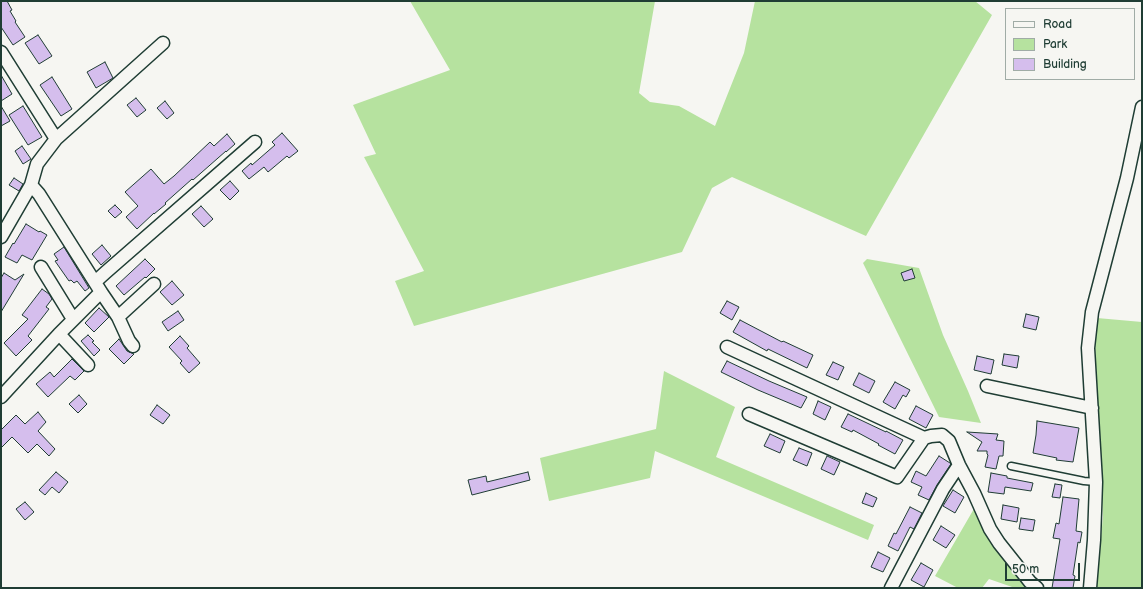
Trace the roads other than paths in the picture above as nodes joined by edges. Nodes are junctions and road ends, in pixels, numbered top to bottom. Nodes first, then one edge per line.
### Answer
1 (163, 43) dead end
2 (1, 52) edge
3 (1142, 107) edge
4 (56, 139) junction
5 (255, 142) dead end
6 (31, 185) junction
7 (1, 237) edge
8 (40, 267) dead end
9 (154, 284) dead end
10 (98, 287) junction
11 (118, 317) junction
12 (73, 319) junction
13 (59, 334) junction
14 (133, 346) dead end
15 (727, 347) dead end
16 (88, 365) dead end
17 (986, 386) dead end
18 (1, 397) edge
19 (1092, 408) junction
20 (749, 414) dead end
21 (924, 438) junction
22 (959, 465) junction
23 (1011, 466) dead end
24 (1096, 482) junction
25 (891, 588) edge
26 (1037, 588) edge
27 (1090, 588) edge

1 - 4 street
2 - 4 street
3 - 19 street
4 - 6 street
5 - 10 street
6 - 7 street
6 - 10 street
8 - 12 street
9 - 11 street
10 - 11 street
10 - 12 street
11 - 14 street
12 - 13 street
13 - 16 street
13 - 18 street
15 - 21 street
17 - 19 street
19 - 24 street
20 - 21 street
21 - 22 street
22 - 25 street
22 - 26 street
23 - 24 lane
24 - 27 street

